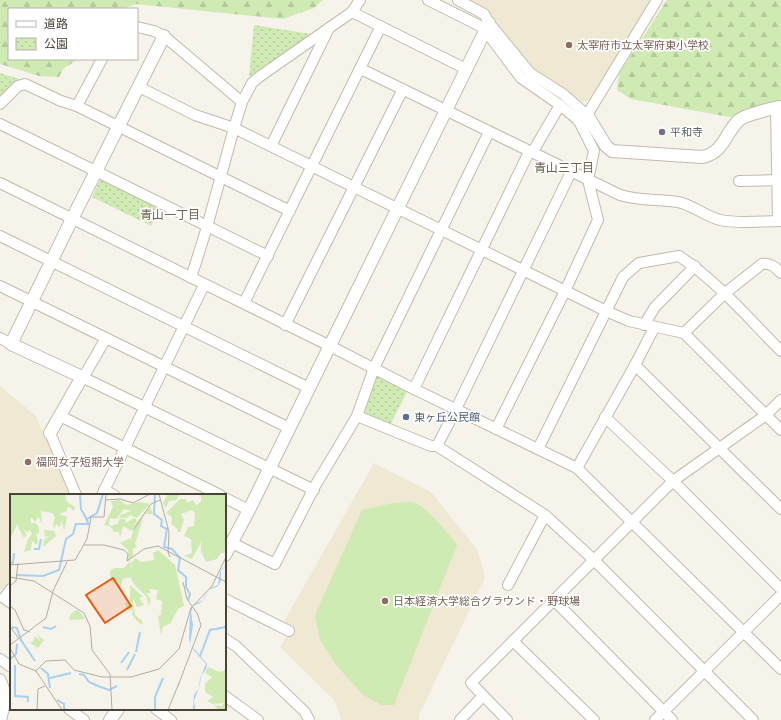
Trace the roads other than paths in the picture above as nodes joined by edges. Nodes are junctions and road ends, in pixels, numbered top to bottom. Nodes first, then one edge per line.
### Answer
1 (360, 0) edge
2 (428, 0) edge
3 (458, 0) edge
4 (657, 0) edge
5 (352, 12) junction
6 (138, 27) edge
7 (330, 27) junction
8 (487, 27) junction
9 (380, 28) junction
10 (164, 36) junction
11 (101, 60) edge
12 (361, 69) junction
13 (466, 69) junction
14 (139, 87) junction
15 (403, 89) junction
16 (242, 102) junction
17 (0, 104) edge
18 (560, 105) junction
19 (77, 106) junction
20 (778, 107) edge
21 (446, 110) junction
22 (587, 115) junction
23 (0, 124) edge
24 (118, 126) junction
25 (234, 128) junction
26 (489, 132) junction
27 (779, 142) edge
28 (271, 146) junction
29 (530, 152) junction
30 (312, 167) junction
31 (96, 171) junction
32 (571, 172) junction
33 (220, 176) junction
34 (588, 180) junction
35 (779, 180) edge
36 (739, 181) dead end
37 (0, 183) edge
38 (354, 187) junction
39 (397, 208) junction
40 (290, 211) junction
41 (72, 219) junction
42 (779, 221) edge
43 (207, 226) junction
44 (441, 230) junction
45 (0, 236) edge
46 (481, 250) junction
47 (268, 256) junction
48 (51, 261) junction
49 (695, 266) junction
50 (522, 270) junction
51 (781, 273) edge
52 (190, 278) junction
53 (204, 285) junction
54 (0, 286) edge
55 (565, 291) junction
56 (724, 294) junction
57 (32, 301) junction
58 (244, 303) junction
59 (606, 311) junction
60 (285, 325) junction
61 (644, 325) junction
62 (183, 327) junction
63 (654, 328) junction
64 (684, 334) junction
65 (0, 338) edge
66 (106, 338) junction
67 (11, 344) junction
68 (330, 346) junction
69 (781, 351) edge
70 (635, 365) junction
71 (164, 366) junction
72 (374, 368) junction
73 (82, 378) junction
74 (309, 388) junction
75 (414, 389) junction
76 (781, 400) edge
77 (144, 407) junction
78 (456, 408) junction
79 (766, 415) junction
80 (60, 416) junction
81 (357, 416) junction
82 (605, 417) junction
83 (289, 428) junction
84 (496, 429) junction
85 (781, 430) edge
86 (50, 433) joint
87 (436, 446) junction
88 (124, 448) junction
89 (720, 448) junction
90 (538, 449) junction
91 (577, 468) junction
92 (269, 469) junction
93 (673, 481) junction
94 (314, 490) junction
95 (103, 492) edge
96 (76, 494) edge
97 (218, 494) edge
98 (226, 498) edge
99 (781, 509) edge
100 (249, 510) junction
101 (545, 515) junction
102 (632, 522) junction
103 (227, 550) edge
104 (594, 560) junction
105 (508, 585) dead end
106 (781, 589) edge
107 (10, 590) edge
108 (781, 595) edge
109 (226, 600) edge
110 (554, 600) junction
111 (10, 602) edge
112 (289, 631) dead end
113 (744, 632) junction
114 (226, 640) edge
115 (513, 641) junction
116 (0, 659) edge
117 (10, 666) edge
118 (781, 669) edge
119 (704, 671) junction
120 (0, 679) edge
121 (483, 696) junction
122 (226, 697) edge
123 (70, 710) edge
124 (117, 710) edge
125 (157, 710) edge
126 (664, 712) junction
127 (1, 720) edge
128 (84, 720) edge
129 (110, 720) edge
130 (171, 720) edge
131 (258, 720) edge
132 (308, 720) edge
133 (460, 720) edge
134 (507, 720) edge
135 (594, 720) edge
136 (655, 720) edge
137 (672, 720) edge
138 (753, 720) edge

1 - 5 street
2 - 8 street
3 - 8 street
4 - 22 street
5 - 7 street
5 - 9 street
6 - 10 street
7 - 16 street
7 - 28 street
8 - 13 street
8 - 18 street
8 - 22 street
9 - 12 street
9 - 13 street
10 - 14 street
10 - 16 street
11 - 19 street
12 - 15 street
12 - 30 street
13 - 21 street
14 - 24 street
14 - 25 street
15 - 21 street
15 - 38 street
16 - 25 street
17 - 19 street
18 - 29 street
18 - 34 street
19 - 24 street
20 - 22 street
20 - 27 street
21 - 26 street
21 - 39 street
23 - 31 street
24 - 31 street
24 - 33 street
25 - 28 street
25 - 33 street
26 - 29 street
26 - 44 street
27 - 35 street
28 - 30 street
29 - 32 street
29 - 46 street
30 - 38 street
30 - 40 street
31 - 41 street
31 - 43 street
32 - 34 street
32 - 50 street
33 - 40 street
33 - 43 street
34 - 42 street
34 - 55 street
35 - 36 street
35 - 42 street
37 - 41 street
38 - 39 street
38 - 60 street
39 - 44 street
39 - 68 street
40 - 47 street
41 - 48 street
41 - 52 street
43 - 47 street
43 - 52 street
44 - 46 street
44 - 72 street
45 - 48 street
46 - 50 street
46 - 75 street
47 - 58 street
48 - 57 street
48 - 62 street
49 - 56 street
49 - 59 street
49 - 61 street
50 - 55 street
50 - 78 street
51 - 56 street
52 - 53 street
53 - 58 street
53 - 62 street
54 - 57 street
55 - 59 street
55 - 84 street
56 - 64 street
56 - 69 street
57 - 66 street
57 - 67 street
58 - 60 street
59 - 61 street
59 - 90 street
60 - 68 street
61 - 63 street
62 - 71 street
62 - 74 street
63 - 64 street
63 - 70 street
64 - 79 street
65 - 67 street
66 - 71 street
66 - 73 street
67 - 73 street
68 - 72 street
68 - 74 street
70 - 82 street
70 - 89 street
71 - 77 street
71 - 83 street
72 - 75 street
72 - 81 street
73 - 77 street
73 - 80 street
74 - 83 street
75 - 78 street
76 - 79 street
77 - 88 street
77 - 92 street
78 - 84 street
78 - 87 street
79 - 85 street
79 - 89 street
80 - 86 street
80 - 88 street
81 - 87 street
81 - 94 street
82 - 91 street
82 - 93 street
83 - 92 street
84 - 90 street
86 - 96 street
87 - 101 street
88 - 95 street
88 - 97 street
89 - 93 street
89 - 99 street
90 - 91 street
91 - 102 street
92 - 94 street
92 - 100 street
93 - 102 street
93 - 106 street
94 - 103 street
98 - 100 street
100 - 103 street
101 - 104 street
101 - 105 street
102 - 104 street
102 - 113 street
104 - 110 street
104 - 119 street
107 - 111 street
108 - 113 street
109 - 112 street
110 - 115 street
110 - 126 street
113 - 118 street
113 - 119 street
114 - 132 street
115 - 121 street
115 - 135 street
116 - 117 street
119 - 126 street
119 - 138 street
120 - 127 street
121 - 133 street
121 - 134 street
122 - 131 street
123 - 128 street
124 - 129 street
125 - 130 street
126 - 136 street
126 - 137 street

